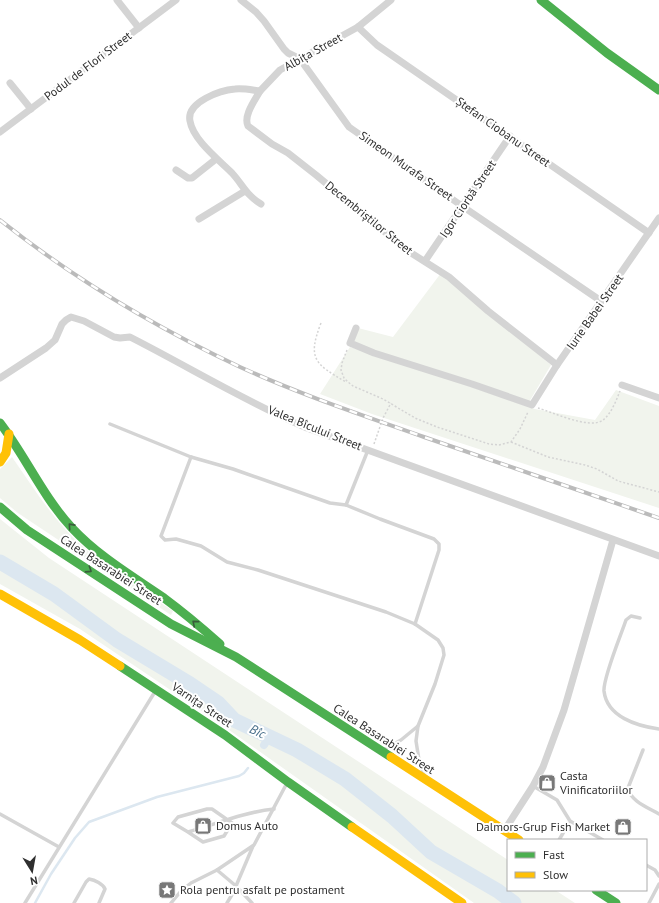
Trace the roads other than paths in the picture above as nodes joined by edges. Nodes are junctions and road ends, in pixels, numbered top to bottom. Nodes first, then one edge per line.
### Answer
1 (117, 0) edge
2 (176, 0) edge
3 (241, 0) edge
4 (391, 0) edge
5 (541, 0) edge
6 (358, 27) junction
7 (139, 28) junction
8 (300, 59) junction
9 (10, 83) dead end
10 (659, 90) edge
11 (260, 91) junction
12 (31, 109) junction
13 (0, 132) edge
14 (510, 136) junction
15 (216, 159) junction
16 (176, 170) dead end
17 (245, 191) junction
18 (261, 204) dead end
19 (462, 206) junction
20 (659, 218) edge
21 (199, 219) dead end
22 (649, 233) junction
23 (425, 261) junction
24 (601, 301) junction
25 (356, 328) dead end
26 (557, 366) junction
27 (0, 378) edge
28 (622, 385) road end
29 (659, 398) edge
30 (0, 423) edge
31 (110, 424) dead end
32 (9, 434) junction
33 (370, 450) junction
34 (191, 457) junction
35 (0, 462) edge
36 (346, 505) junction
37 (0, 507) edge
38 (613, 540) junction
39 (659, 556) edge
40 (0, 594) edge
41 (640, 618) dead end
42 (415, 624) junction
43 (236, 657) junction
44 (157, 689) junction
45 (418, 726) junction
46 (659, 729) edge
47 (643, 750) dead end
48 (381, 751) junction
49 (425, 780) junction
50 (288, 782) junction
51 (533, 786) junction
52 (274, 809) junction
53 (0, 814) edge
54 (659, 814) edge
55 (229, 820) junction
56 (570, 821) junction
57 (504, 830) junction
58 (188, 832) junction
59 (518, 839) edge
60 (560, 839) edge
61 (601, 839) edge
62 (254, 845) junction
63 (59, 847) junction
64 (647, 866) edge
65 (217, 870) junction
66 (659, 876) edge
67 (659, 884) edge
68 (236, 886) junction
69 (598, 891) edge
70 (25, 903) edge
71 (74, 903) edge
72 (99, 903) edge
73 (170, 903) edge
74 (227, 903) edge
75 (252, 903) edge
76 (462, 903) edge
77 (616, 903) edge
78 (649, 903) edge

1 - 7 street
2 - 7 street, Podul de Flori Street
3 - 8 street, Simeon Murafa Street
4 - 6 street, Albița Street
5 - 10 main road
6 - 8 street, Albița Street
6 - 14 street, Ștefan Ciobanu Street
7 - 12 street, Podul de Flori Street
8 - 11 street, Albița Street
8 - 19 street, Simeon Murafa Street
9 - 12 street
11 - 15 street
11 - 23 street, Decembriștilor Street
12 - 13 street, Podul de Flori Street
14 - 19 street, Igor Ciorbă Street
14 - 22 street, Ștefan Ciobanu Street
15 - 16 street
15 - 17 street
17 - 18 street
17 - 21 street
19 - 23 street, Igor Ciorbă Street
19 - 24 street, Simeon Murafa Street
20 - 22 street, Iurie Babei Street
22 - 24 street, Iurie Babei Street
23 - 26 street, Decembriștilor Street
24 - 26 street, Iurie Babei Street
25 - 26 street, Iurie Babei Street
27 - 33 street, Valea Bîcului Street
28 - 29 street
30 - 32 main road, Calea Basarabiei Street
31 - 34 lane
32 - 35 main road
43 -> 32 main road, Calea Basarabiei Street
33 - 36 lane
33 - 38 street, Valea Bîcului Street
34 - 36 lane
34 - 42 lane
36 - 42 lane
37 -> 43 main road, Calea Basarabiei Street
38 - 39 street, Valea Bîcului Street
38 - 51 street
40 - 44 main road, Varnița Street
41 - 46 lane
42 - 45 lane
43 - 48 main road, Calea Basarabiei Street
44 - 50 main road, Varnița Street
44 - 63 lane
45 - 48 lane
45 - 49 lane
47 - 54 lane
48 - 49 main road, Calea Basarabiei Street
49 - 57 main road, Calea Basarabiei Street
50 - 52 lane
50 - 76 main road, Varnița Street
51 - 56 lane
51 - 57 street
52 - 55 lane
52 - 62 lane
53 - 63 lane
55 - 58 lane
55 - 58 lane
55 - 58 lane
56 - 60 lane
56 - 61 lane
57 - 59 main road, Calea Basarabiei Street
62 - 65 lane
62 - 68 lane
63 - 70 lane
64 - 66 lane
65 - 68 lane
65 - 73 lane
67 - 78 lane
68 - 74 lane
68 - 75 lane
69 - 77 main road
71 - 72 lane

